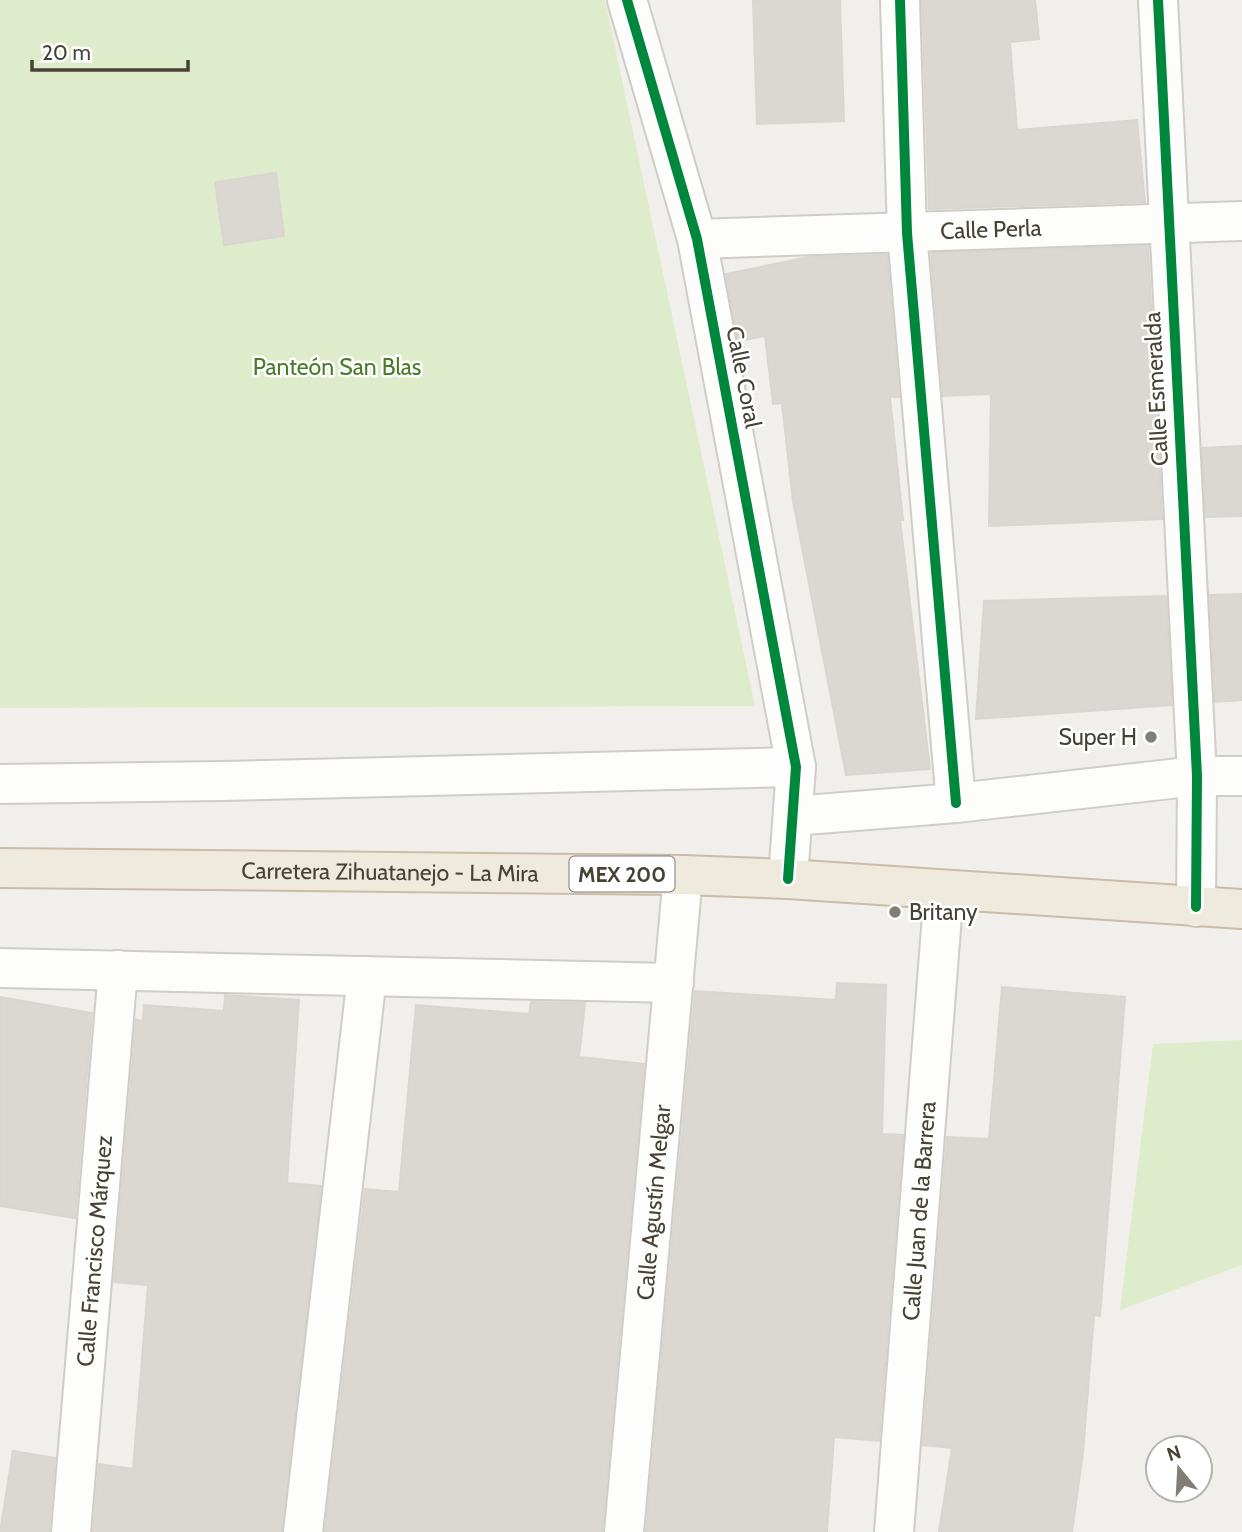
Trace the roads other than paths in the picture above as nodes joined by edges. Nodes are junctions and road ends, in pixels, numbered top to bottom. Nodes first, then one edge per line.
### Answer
1 (626, 0) edge
2 (900, 0) edge
3 (1158, 0) edge
4 (1242, 221) edge
5 (1168, 224) junction
6 (908, 233) junction
7 (697, 240) junction
8 (796, 767) junction
9 (1197, 776) junction
10 (1242, 776) edge
11 (0, 784) edge
12 (956, 803) junction
13 (793, 816) junction
14 (0, 868) edge
15 (683, 875) junction
16 (788, 879) junction
17 (944, 890) junction
18 (1196, 906) junction
19 (1242, 909) edge
20 (0, 968) edge
21 (118, 970) junction
22 (367, 976) junction
23 (674, 982) junction
24 (71, 1532) edge
25 (303, 1532) edge
26 (624, 1532) edge
27 (894, 1532) edge

1 - 7 street, Calle Coral
2 - 6 street
3 - 5 street, Calle Esmeralda
4 - 5 street, Calle Perla
5 - 6 street, Calle Perla
5 - 9 street, Calle Esmeralda
6 - 7 street, Calle Perla
6 - 12 street
7 - 8 street, Calle Coral
8 - 11 street
8 - 13 street, Calle Coral
9 - 10 street
9 - 12 street
9 - 18 street, Calle Esmeralda
12 - 13 street
13 - 16 street, Calle Coral
14 - 15 highway, Carretera Zihuatanejo - La Mira / MEX 200
15 - 16 highway, Carretera Zihuatanejo - La Mira / MEX 200
15 - 23 street, Calle Agustín Melgar
16 - 17 highway, Carretera Zihuatanejo - La Mira / MEX 200
17 - 18 highway, Carretera Zihuatanejo - La Mira / MEX 200
17 - 27 street, Calle Juan de la Barrera
18 - 19 highway, Carretera Zihuatanejo - La Mira / MEX 200
20 - 21 street
21 - 22 street
21 - 24 street, Calle Francisco Márquez
22 - 23 street
22 - 25 street
23 - 26 street, Calle Agustín Melgar

